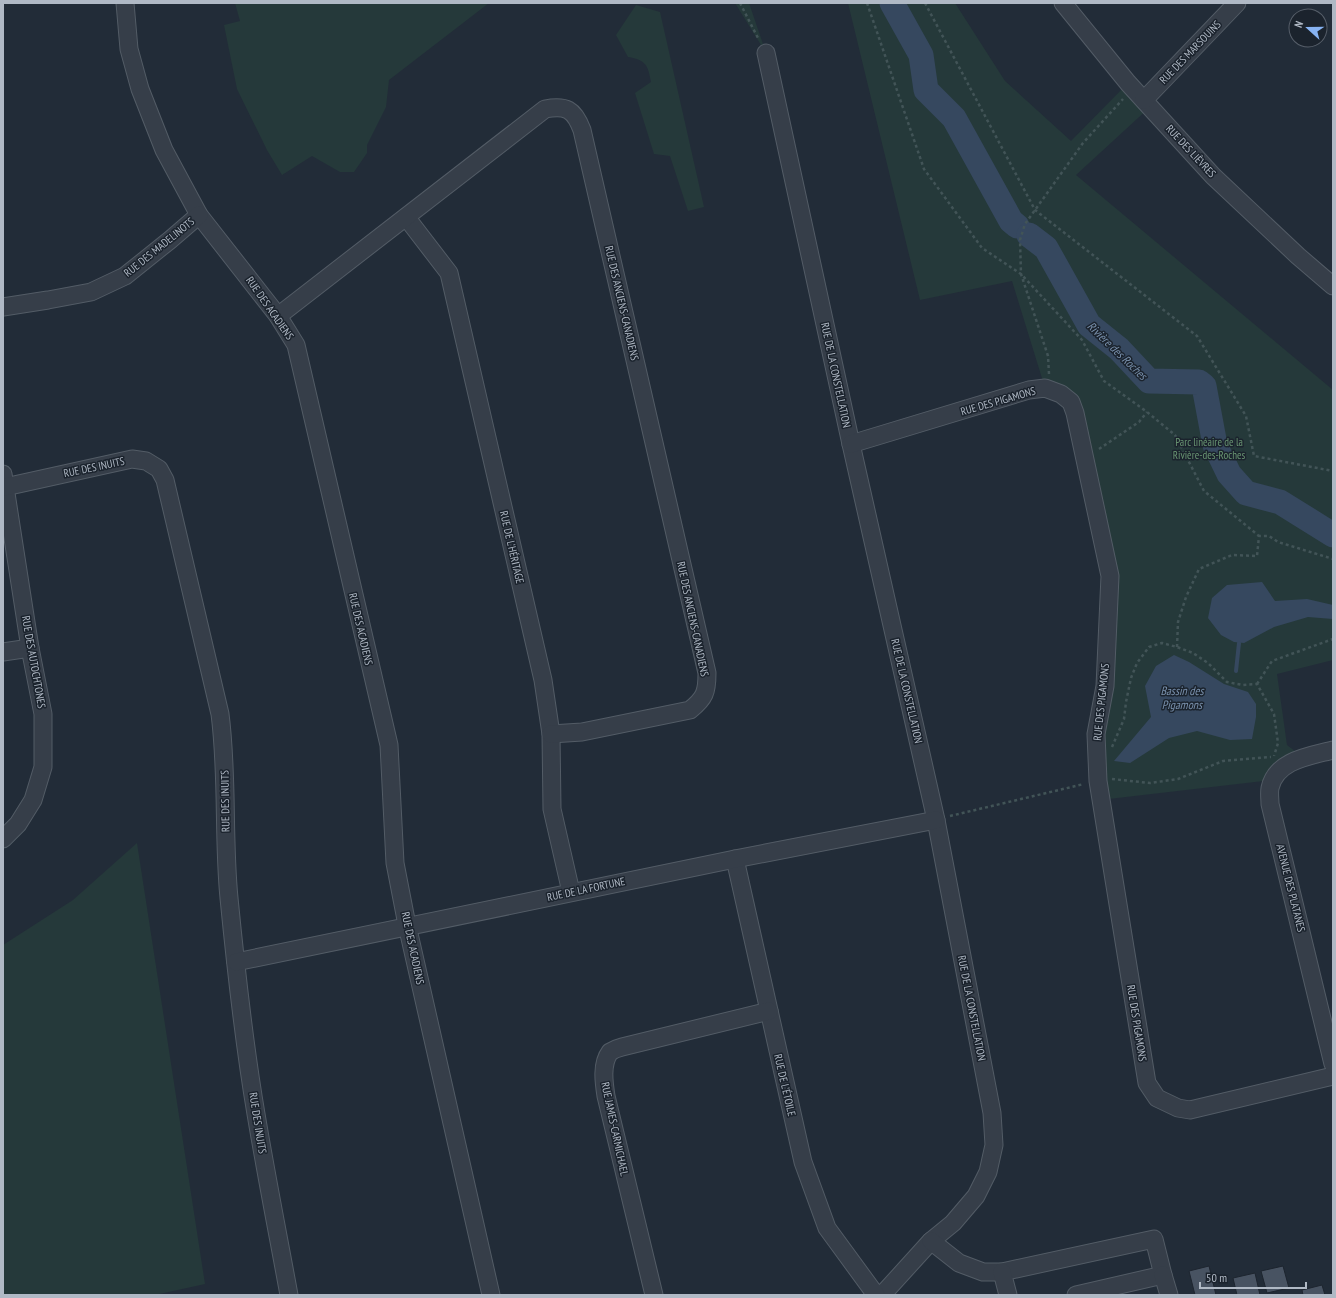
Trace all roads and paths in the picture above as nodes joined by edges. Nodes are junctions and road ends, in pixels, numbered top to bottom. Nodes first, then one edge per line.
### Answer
1 (126, 3) edge
2 (740, 3) edge
3 (868, 3) edge
4 (925, 3) edge
5 (1063, 3) edge
6 (1237, 3) edge
7 (766, 53) joint
8 (1133, 88) junction
9 (1144, 100) junction
10 (1035, 210) junction
11 (199, 214) junction
12 (406, 217) junction
13 (1022, 274) junction
14 (1333, 286) edge
15 (3, 307) edge
16 (278, 316) junction
17 (1051, 390) junction
18 (1147, 412) junction
19 (851, 444) junction
20 (1084, 458) junction
21 (1333, 472) edge
22 (4, 481) edge
23 (1259, 536) junction
24 (1333, 559) edge
25 (1333, 639) edge
26 (1177, 647) junction
27 (30, 648) junction
28 (3, 652) edge
29 (1257, 684) junction
30 (551, 734) junction
31 (1333, 750) edge
32 (1097, 759) junction
33 (1098, 781) junction
34 (936, 820) junction
35 (3, 839) edge
36 (735, 859) junction
37 (571, 892) junction
38 (407, 925) junction
39 (236, 962) junction
40 (769, 1011) junction
41 (1333, 1064) edge
42 (1333, 1076) edge
43 (931, 1241) junction
44 (1002, 1272) junction
45 (1163, 1275) junction
46 (289, 1295) edge
47 (492, 1295) edge
48 (654, 1295) edge
49 (876, 1295) edge
50 (882, 1295) edge
51 (1008, 1295) edge
52 (1076, 1295) edge
53 (1169, 1295) edge

1 - 11 street, RUE DES ACADIENS
2 - 7 path
3 - 13 path
4 - 10 path
5 - 8 street, RUE DES LIÈVRES
6 - 9 street, RUE DES MARSOUINS
7 - 19 street, RUE DE LA CONSTELLATION
8 - 9 street, RUE DES LIÈVRES
8 - 10 path
9 - 14 street, RUE DES LIÈVRES
10 - 13 path
10 - 21 path
11 - 15 street, RUE DES MADELINOTS
11 - 16 street, RUE DES ACADIENS
12 - 16 street, RUE DES ANCIENS-CANADIENS
12 - 30 street, RUE DE L'HÉRITAGE
12 - 30 street, RUE DES ANCIENS-CANADIENS
13 - 17 path
13 - 18 path
16 - 38 street, RUE DES ACADIENS
17 - 19 street, RUE DES PIGAMONS
17 - 20 street, RUE DES PIGAMONS
18 - 20 path
18 - 23 path
19 - 34 street, RUE DE LA CONSTELLATION
20 - 32 street, RUE DES PIGAMONS
22 - 27 street, RUE DES AUTOCHTONES
22 - 39 street, RUE DES INUITS
23 - 24 path
23 - 26 path
25 - 29 path
26 - 29 path
26 - 32 path
27 - 28 street
27 - 35 street, RUE DES AUTOCHTONES
29 - 33 path
30 - 37 street, RUE DE L'HÉRITAGE
31 - 41 street, AVENUE DES PLATANES
32 - 33 street, RUE DES PIGAMONS
33 - 34 path
33 - 42 street, RUE DES PIGAMONS
34 - 36 street, RUE DE LA FORTUNE
34 - 43 street, RUE DE LA CONSTELLATION
36 - 37 street, RUE DE LA FORTUNE
36 - 40 street, RUE DE L'ÉTOILE
37 - 38 street, RUE DE LA FORTUNE
38 - 39 street, RUE DE LA FORTUNE
38 - 47 street, RUE DES ACADIENS
39 - 46 street, RUE DES INUITS
40 - 48 street, RUE JAMES-CARMICHAEL
40 - 49 street, RUE DE L'ÉTOILE
43 - 44 street
43 - 50 street, RUE DE LA CONSTELLATION
44 - 45 street
44 - 51 street
45 - 52 street
45 - 53 street

